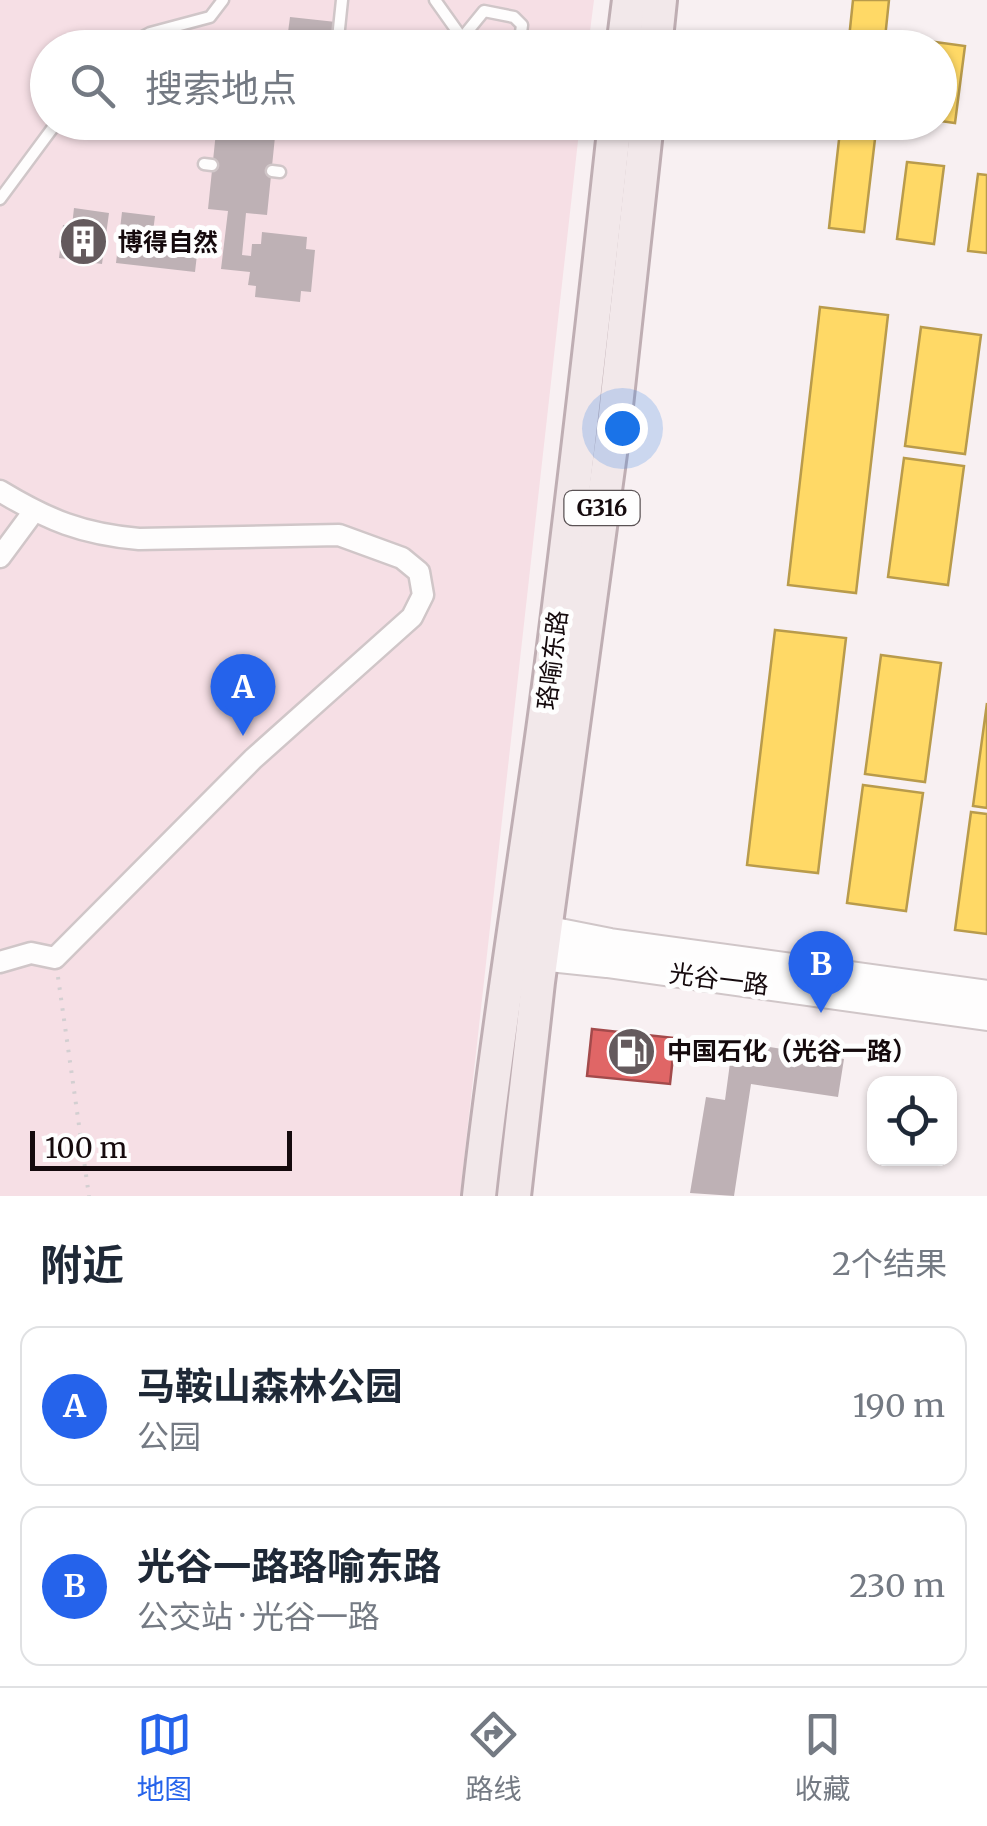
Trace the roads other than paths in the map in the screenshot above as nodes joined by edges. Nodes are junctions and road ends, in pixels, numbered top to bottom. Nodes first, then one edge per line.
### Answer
1 (223, 0) edge
2 (342, 0) edge
3 (435, 0) edge
4 (629, 0) edge
5 (660, 0) edge
6 (161, 30) edge
7 (339, 30) edge
8 (454, 30) edge
9 (471, 30) edge
10 (521, 30) edge
11 (625, 30) edge
12 (657, 30) edge
13 (50, 140) edge
14 (613, 140) edge
15 (644, 140) edge
16 (0, 199) edge
17 (0, 490) edge
18 (34, 511) junction
19 (0, 557) edge
20 (528, 941) junction
21 (0, 962) edge
22 (987, 995) edge
23 (987, 1016) edge
24 (479, 1196) edge
25 (514, 1196) edge

1 - 6 lane
2 - 7 lane
3 - 8 lane
4 - 11 highway
5 - 12 highway
9 - 10 lane
13 - 16 lane
14 - 20 highway, 珞喻东路 / G316
15 - 20 highway, 珞喻东路 / G316
17 - 18 street
18 - 19 street
18 - 21 street
20 - 22 main road, 光谷一路
20 - 23 main road, 光谷一路
20 - 24 highway, 珞喻东路 / G316
20 - 25 highway, 珞喻东路 / G316

